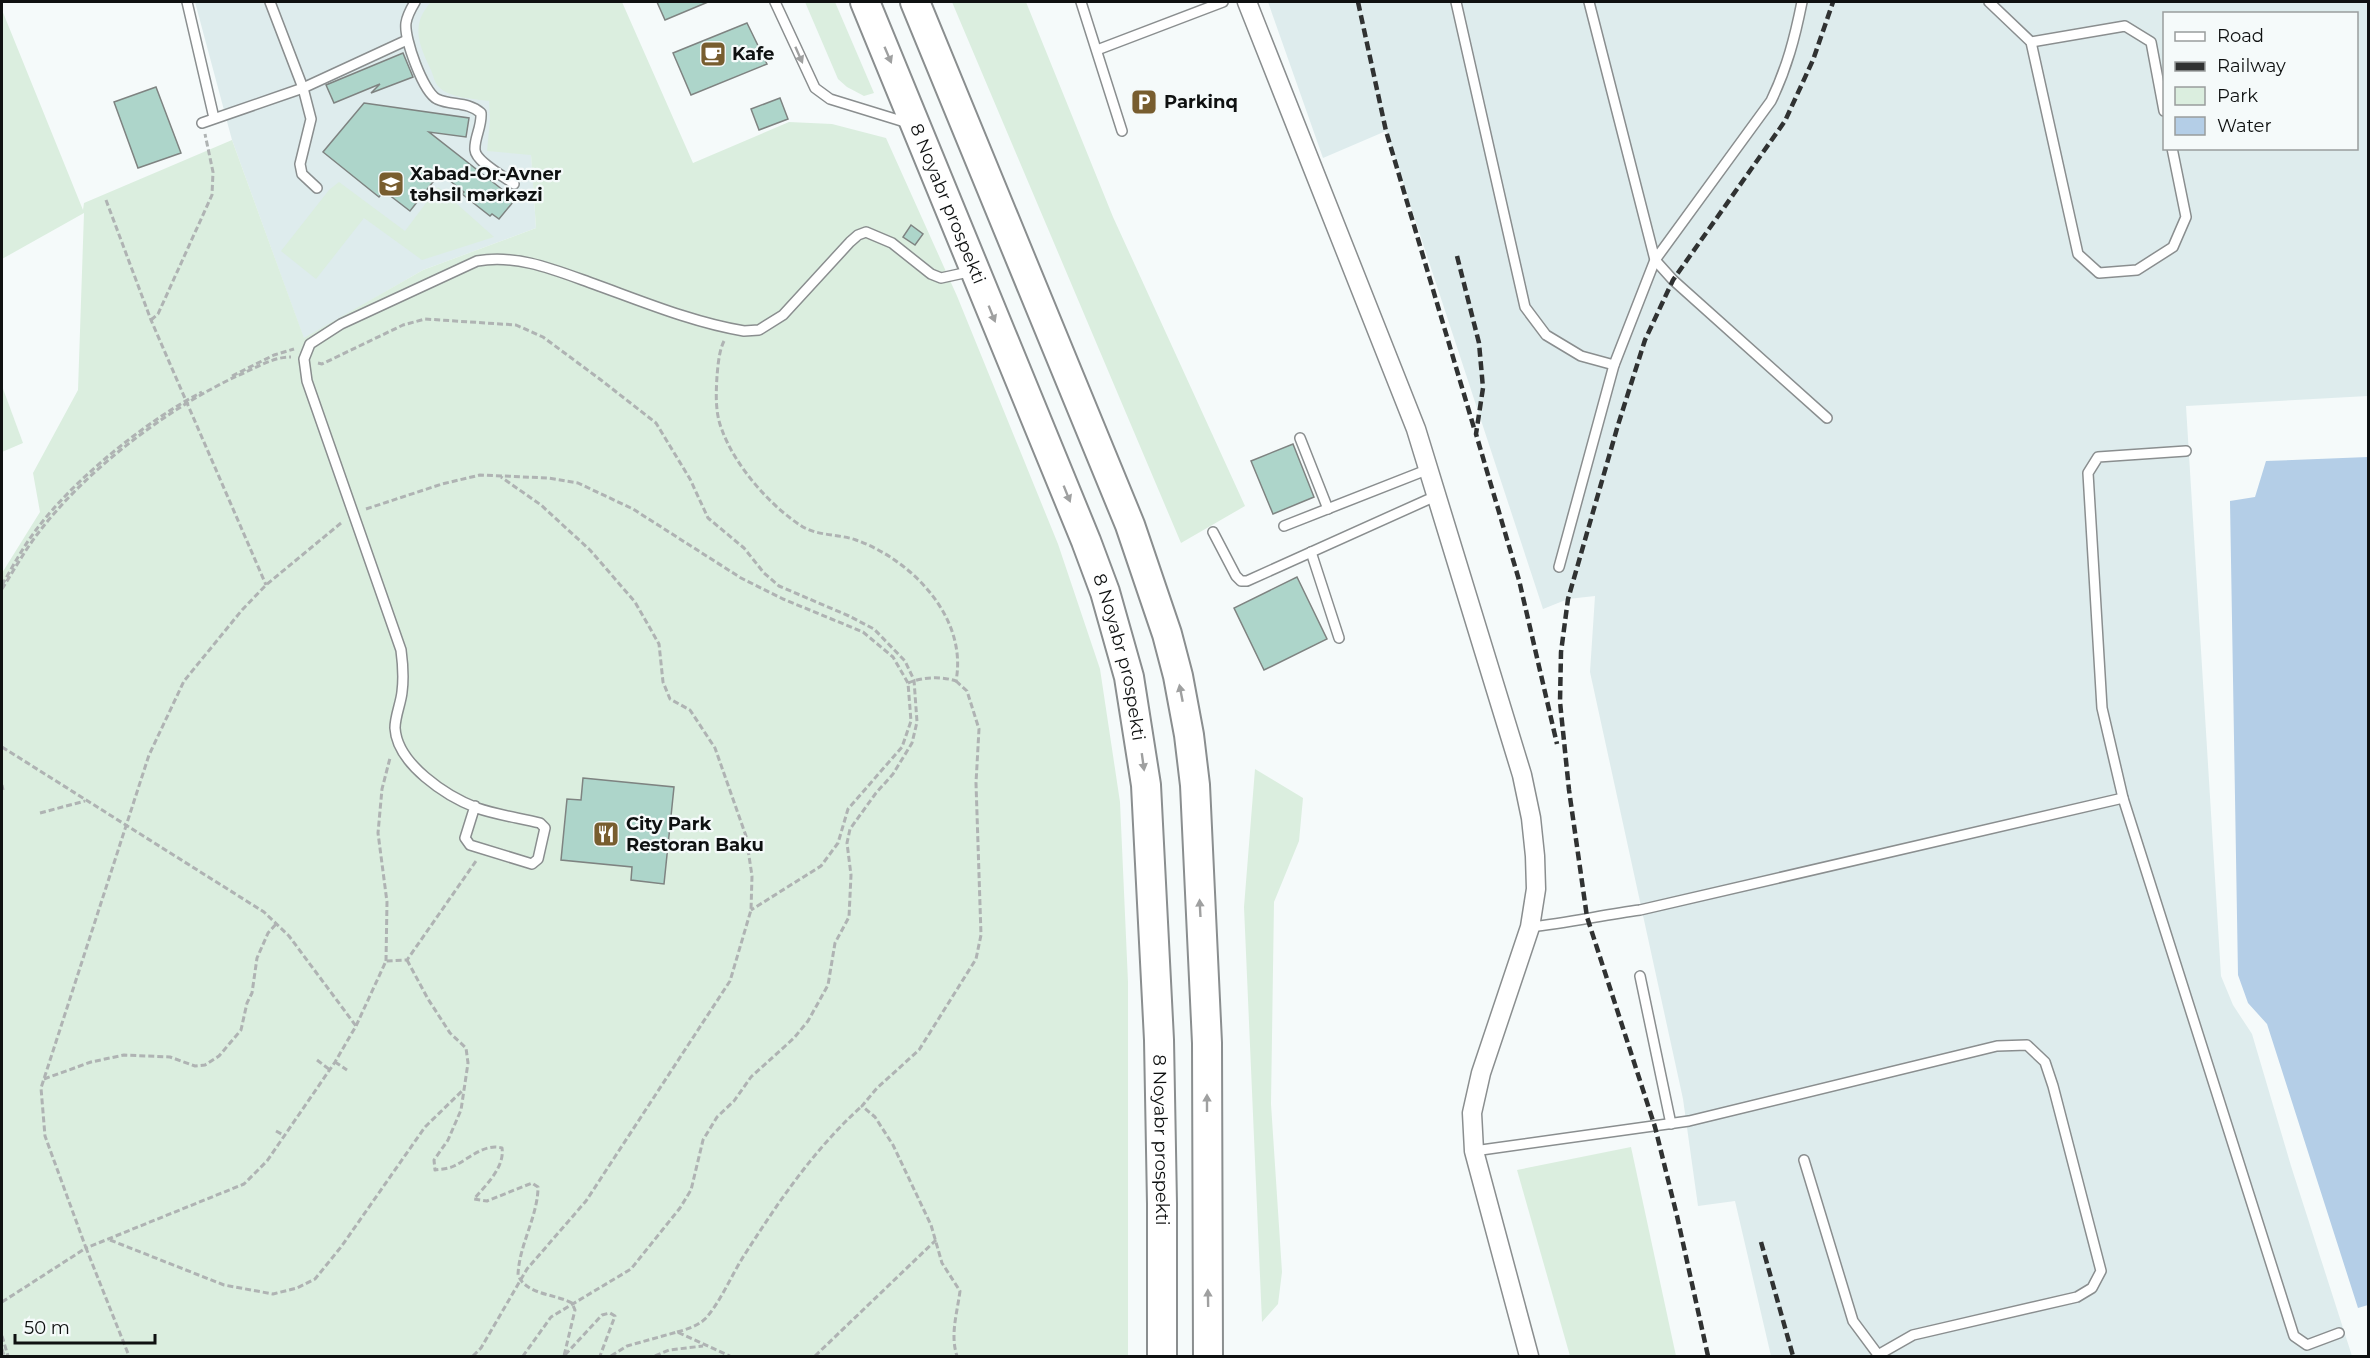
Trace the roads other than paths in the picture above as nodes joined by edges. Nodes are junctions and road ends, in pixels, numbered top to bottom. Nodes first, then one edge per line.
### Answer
1 (187, 2) edge
2 (270, 2) edge
3 (415, 2) edge
4 (775, 2) edge
5 (865, 2) edge
6 (915, 2) edge
7 (1082, 2) edge
8 (1224, 2) edge
9 (1247, 2) edge
10 (1456, 2) edge
11 (1589, 2) edge
12 (1802, 2) edge
13 (1989, 2) edge
14 (407, 40) junction
15 (2031, 42) junction
16 (1097, 50) junction
17 (303, 88) junction
18 (2163, 106) edge
19 (214, 118) junction
20 (202, 123) road end
21 (917, 126) junction
22 (1122, 131) dead end
23 (2172, 150) edge
24 (514, 184) dead end
25 (317, 188) dead end
26 (1655, 260) junction
27 (974, 271) junction
28 (1614, 365) junction
29 (1827, 418) dead end
30 (1300, 438) dead end
31 (2186, 451) dead end
32 (1429, 469) junction
33 (1438, 495) junction
34 (1328, 509) junction
35 (1284, 526) dead end
36 (1213, 532) dead end
37 (1311, 552) junction
38 (1559, 567) dead end
39 (1339, 638) dead end
40 (2123, 798) junction
41 (475, 806) junction
42 (1530, 927) junction
43 (1640, 976) dead end
44 (1671, 1124) junction
45 (1474, 1151) junction
46 (1804, 1160) dead end
47 (2339, 1333) dead end
48 (1162, 1356) edge
49 (1208, 1356) edge
50 (1529, 1356) edge
51 (1878, 1356) edge

1 - 19 lane
2 - 17 lane
3 - 14 lane
4 -> 21 lane
5 -> 21 highway, 8 Noyabr prospekti
49 -> 6 highway
7 - 16 lane
8 - 16 lane
9 - 32 street
10 - 28 lane
11 - 26 lane
12 - 26 lane
13 - 15 lane
14 - 17 lane
14 - 24 lane
15 - 18 lane
15 - 23 lane
16 - 22 lane
17 - 19 lane
17 - 25 lane
19 - 20 lane
21 - 27 highway, 8 Noyabr prospekti
26 - 28 lane
26 - 29 lane
27 - 41 lane
27 -> 48 highway, 8 Noyabr prospekti
28 - 38 lane
30 - 34 lane
31 - 40 lane
32 - 33 street
32 - 34 lane
33 - 37 lane
33 - 42 street
34 - 35 lane
36 - 37 lane
37 - 39 lane
40 - 42 lane
40 - 47 lane
41 - 41 lane
42 - 45 street
43 - 44 lane
44 - 45 lane
44 - 51 lane
45 - 50 street
46 - 51 lane

